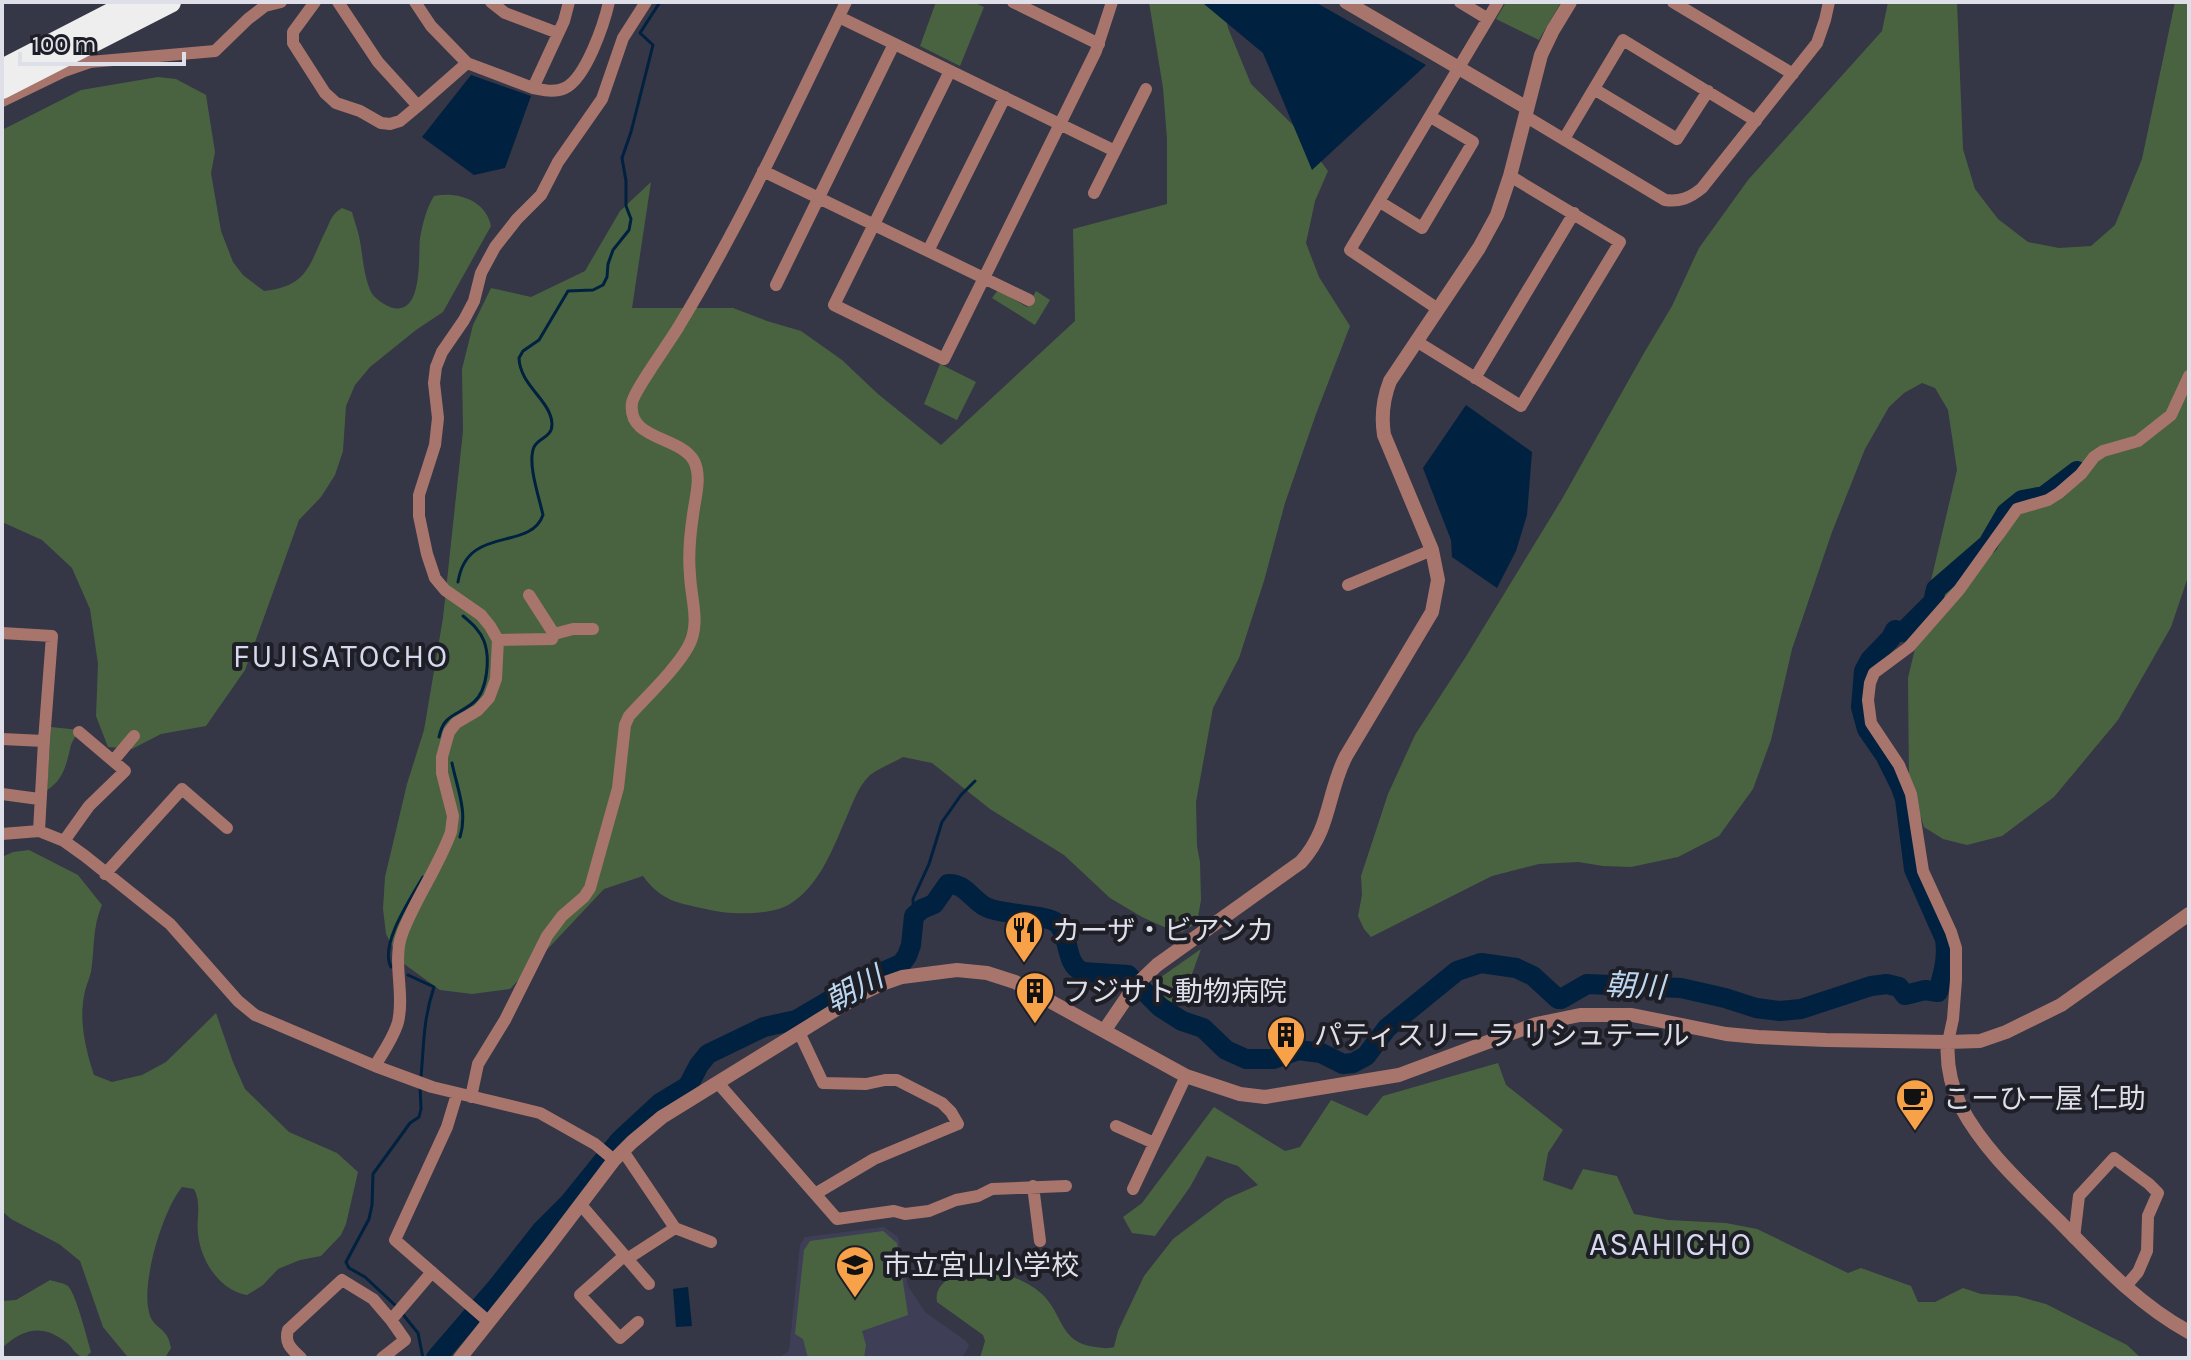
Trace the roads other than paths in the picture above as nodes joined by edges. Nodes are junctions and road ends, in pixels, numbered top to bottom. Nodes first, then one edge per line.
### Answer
1 (134, 2) edge
2 (170, 2) edge
3 (281, 2) edge
4 (315, 2) edge
5 (338, 2) edge
6 (415, 2) edge
7 (491, 2) edge
8 (569, 2) edge
9 (609, 2) edge
10 (646, 2) edge
11 (846, 2) edge
12 (1013, 2) edge
13 (1112, 2) edge
14 (1346, 2) edge
15 (1460, 2) edge
16 (1498, 2) edge
17 (1570, 2) edge
18 (1673, 2) edge
19 (1829, 2) edge
20 (839, 17) junction
21 (1488, 19) junction
22 (558, 33) junction
23 (894, 44) junction
24 (1099, 44) junction
25 (467, 63) junction
26 (1459, 68) junction
27 (2, 70) edge
28 (950, 71) junction
29 (1793, 74) junction
30 (2, 88) edge
31 (533, 88) junction
32 (1146, 89) dead end
33 (1594, 89) junction
34 (1708, 91) junction
35 (1005, 97) junction
36 (2, 101) edge
37 (418, 106) junction
38 (1526, 112) junction
39 (1431, 117) junction
40 (1756, 121) junction
41 (1061, 124) junction
42 (1564, 139) junction
43 (1115, 151) junction
44 (763, 171) junction
45 (1510, 176) junction
46 (1094, 193) dead end
47 (819, 198) junction
48 (1380, 202) junction
49 (1574, 213) junction
50 (874, 225) junction
51 (928, 251) junction
52 (984, 278) junction
53 (776, 285) dead end
54 (1029, 300) dead end
55 (1438, 309) junction
56 (1416, 341) junction
57 (2189, 376) edge
58 (1475, 378) junction
59 (1432, 550) junction
60 (1348, 585) dead end
61 (529, 595) dead end
62 (593, 629) dead end
63 (2, 633) edge
64 (554, 634) junction
65 (498, 640) junction
66 (79, 732) dead end
67 (134, 736) dead end
68 (2, 739) edge
69 (44, 741) junction
70 (113, 761) junction
71 (2, 794) edge
72 (39, 799) junction
73 (227, 828) dead end
74 (39, 831) junction
75 (2, 834) edge
76 (64, 841) junction
77 (105, 874) junction
78 (2189, 914) edge
79 (1104, 1031) junction
80 (799, 1032) junction
81 (1948, 1042) junction
82 (375, 1066) junction
83 (1186, 1076) junction
84 (718, 1083) junction
85 (457, 1094) junction
86 (471, 1097) junction
87 (1116, 1126) dead end
88 (1154, 1143) junction
89 (616, 1156) junction
90 (1033, 1186) junction
91 (1066, 1186) dead end
92 (1133, 1189) dead end
93 (815, 1194) junction
94 (581, 1205) junction
95 (675, 1228) junction
96 (2074, 1238) junction
97 (1040, 1241) dead end
98 (711, 1242) dead end
99 (625, 1258) junction
100 (432, 1272) junction
101 (649, 1284) dead end
102 (2125, 1287) junction
103 (480, 1313) junction
104 (396, 1315) junction
105 (638, 1322) dead end
106 (2189, 1332) edge
107 (301, 1358) edge
108 (382, 1358) edge
109 (460, 1358) edge

1 - 27 highway
2 - 30 highway
3 - 36 street
4 - 37 street
5 - 37 street
6 - 25 street
7 - 22 street
8 - 22 street
9 - 31 street
10 - 65 street
11 - 20 street
12 - 24 street
13 - 24 street
14 - 26 street
15 - 21 street
16 - 21 street
17 - 38 street
18 - 29 street
19 - 29 street
20 - 23 street
20 - 44 street
21 - 26 street
22 - 31 street
23 - 28 street
23 - 47 street
24 - 41 street
25 - 31 street
25 - 37 street
26 - 38 street
26 - 39 street
28 - 35 street
28 - 50 street
29 - 40 street
32 - 43 street
33 - 34 street
33 - 34 street
33 - 42 street
34 - 40 street
35 - 41 street
35 - 51 street
38 - 42 street
38 - 45 street
39 - 48 street
39 - 48 street
40 - 42 street
41 - 43 street
41 - 52 street
43 - 46 street
44 - 47 street
44 - 86 street
45 - 49 street
45 - 55 street
47 - 50 street
47 - 53 street
48 - 55 street
49 - 58 street
49 - 58 street
50 - 51 street
50 - 52 street
51 - 52 street
52 - 54 street
55 - 56 street
56 - 58 street
56 - 59 street
57 - 81 street
59 - 60 street
59 - 79 street
61 - 64 street
62 - 64 street
63 - 69 street
64 - 65 street
65 - 82 street
66 - 70 street
67 - 70 street
68 - 69 street
69 - 72 street
70 - 76 street
71 - 72 street
72 - 74 street
73 - 77 street
74 - 75 street
74 - 76 street
76 - 77 street
77 - 82 street
78 - 81 street
79 - 80 street
79 - 83 street
80 - 84 street
80 - 93 street
81 - 83 street
81 - 96 street
82 - 85 street
83 - 88 street
84 - 89 street
84 - 93 street
85 - 86 street
85 - 100 street
86 - 89 street
87 - 88 street
88 - 92 street
89 - 94 street
89 - 95 street
90 - 91 street
90 - 93 street
90 - 97 street
94 - 99 street
94 - 103 street
95 - 98 street
95 - 99 street
96 - 102 street
96 - 102 street
99 - 101 street
99 - 105 street
100 - 103 street
100 - 104 street
102 - 106 street
103 - 109 street
104 - 107 street
104 - 108 street

